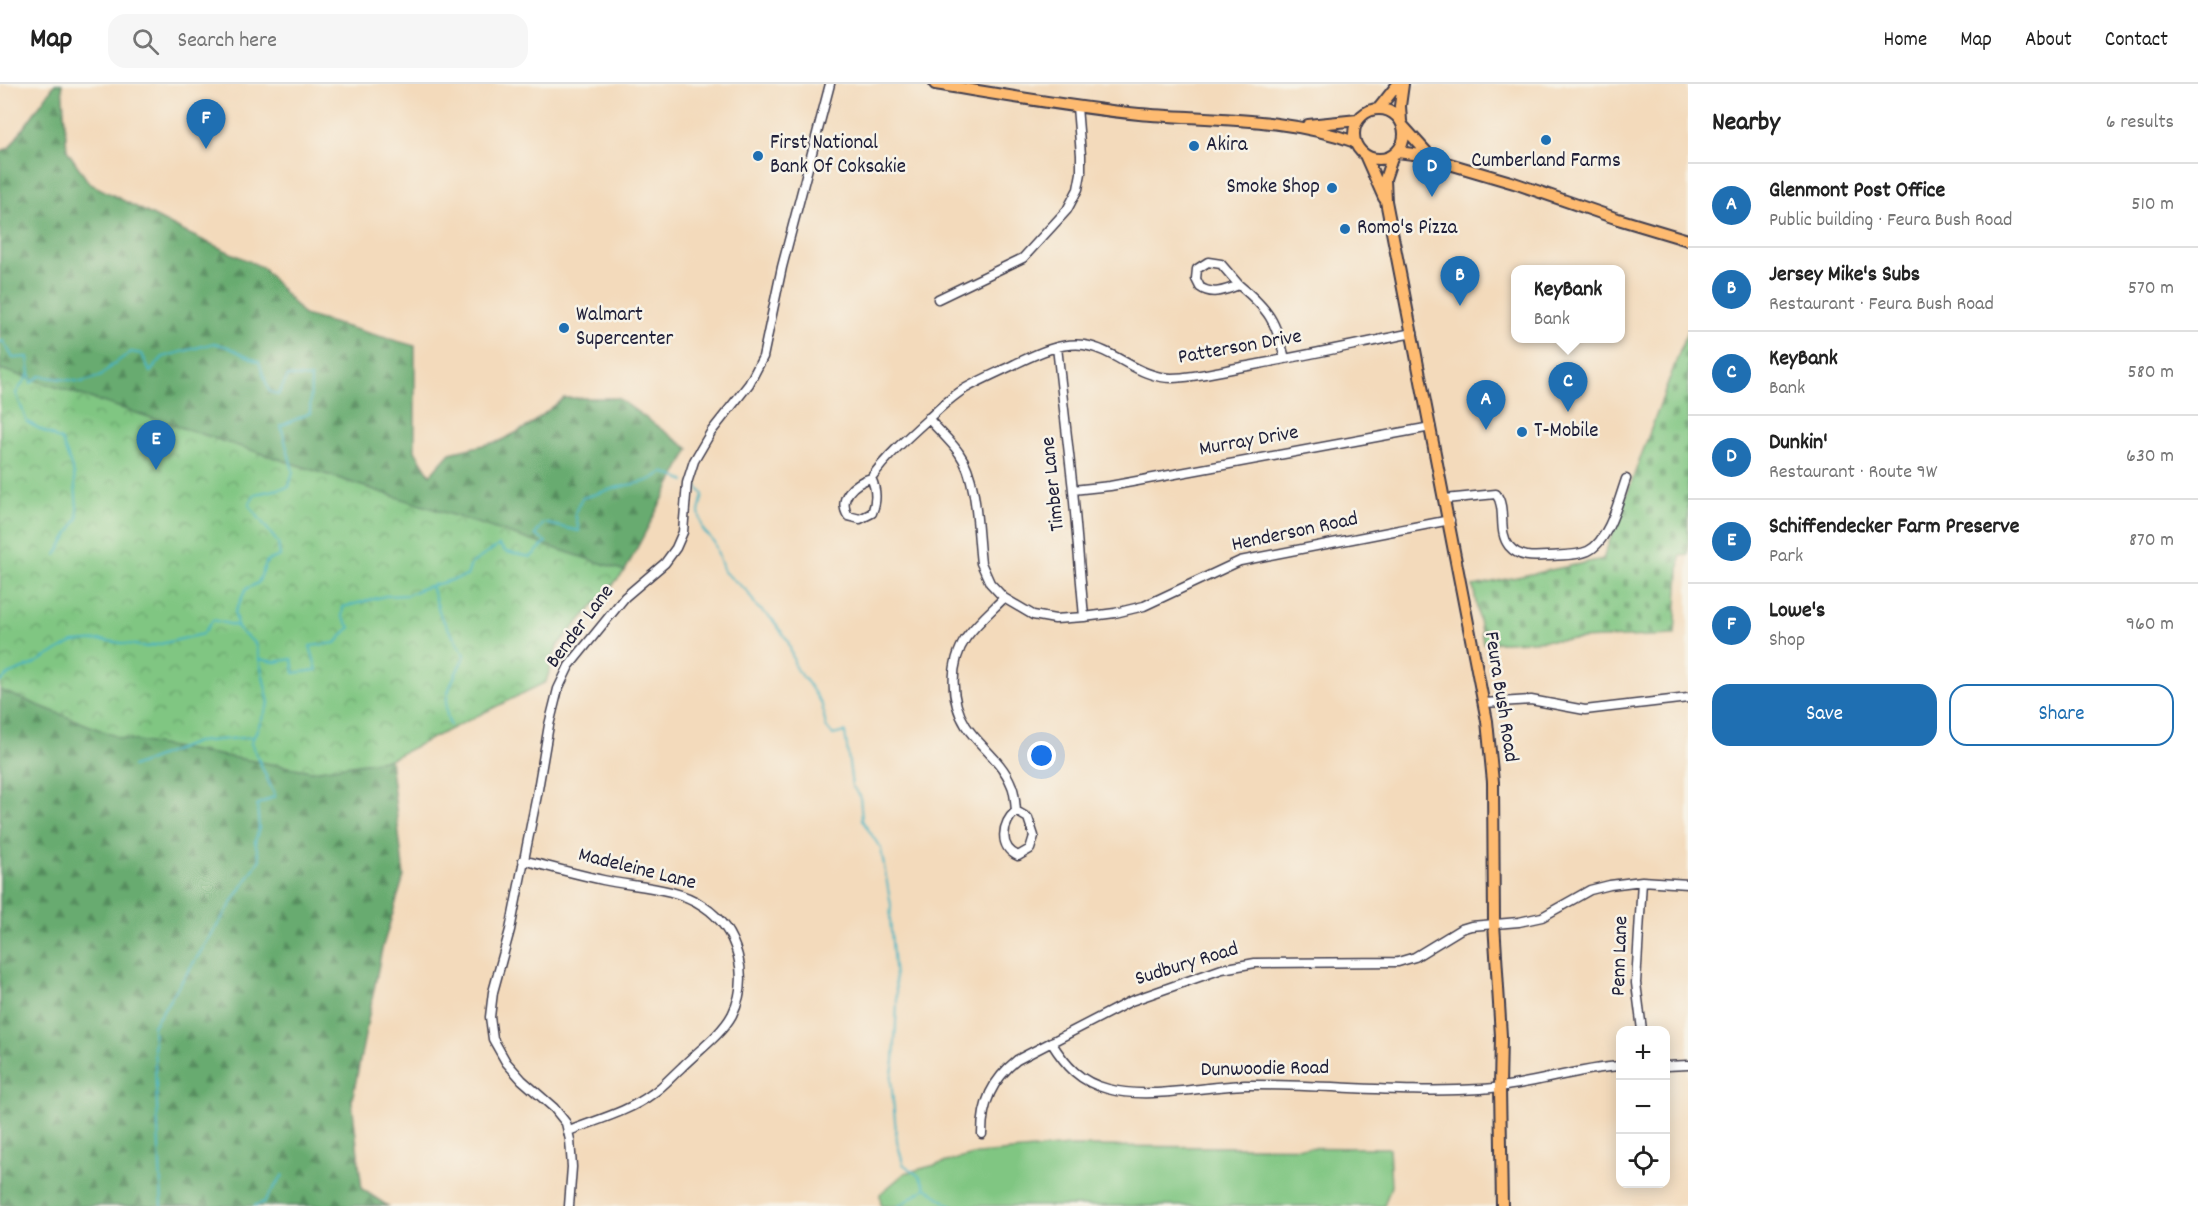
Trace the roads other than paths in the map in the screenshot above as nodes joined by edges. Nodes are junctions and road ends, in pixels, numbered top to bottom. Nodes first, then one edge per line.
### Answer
1 (830, 84) edge
2 (935, 84) edge
3 (1398, 84) edge
4 (1403, 84) edge
5 (1077, 107) junction
6 (1379, 108) junction
7 (1358, 120) junction
8 (1402, 124) junction
9 (1296, 126) junction
10 (1355, 142) junction
11 (1395, 153) junction
12 (1365, 154) junction
13 (1430, 156) junction
14 (1386, 201) junction
15 (1688, 240) edge
16 (1239, 285) junction
17 (938, 299) dead end
18 (1413, 333) junction
19 (1057, 347) junction
20 (1286, 359) junction
21 (928, 418) junction
22 (1431, 427) junction
23 (871, 478) junction
24 (1626, 479) dead end
25 (1073, 490) junction
26 (1445, 499) junction
27 (1450, 520) junction
28 (1004, 598) junction
29 (1084, 617) junction
30 (1688, 698) edge
31 (1484, 703) junction
32 (1016, 811) junction
33 (524, 860) junction
34 (1642, 881) junction
35 (1688, 884) edge
36 (1494, 923) junction
37 (1641, 1026) edge
38 (1051, 1042) junction
39 (1670, 1065) edge
40 (1688, 1065) edge
41 (1616, 1067) edge
42 (1500, 1088) junction
43 (569, 1131) junction
44 (982, 1134) dead end
45 (569, 1206) edge
46 (1502, 1206) edge

1 - 33 street, Bender Lane
2 - 5 main road
3 - 6 main road
4 - 8 main road
5 - 9 main road
5 - 17 street
6 - 7 main road
6 - 8 main road
7 - 9 main road
7 - 10 main road
8 - 11 main road
8 - 13 main road
9 - 10 main road
10 - 12 main road
11 - 12 main road
11 - 13 main road
11 - 14 main road, Feura Bush Road
12 - 14 main road, Feura Bush Road
13 - 15 main road
14 - 18 main road, Feura Bush Road
16 - 16 street
16 - 20 street
18 - 20 street, Patterson Drive
18 - 22 main road, Feura Bush Road
19 - 20 street, Patterson Drive
19 - 21 street, Patterson Drive
19 - 25 street, Timber Lane
21 - 23 street, Patterson Drive
21 - 28 street, Henderson Road
22 - 25 street, Murray Drive
22 - 26 main road, Feura Bush Road
23 - 23 street, Patterson Drive
24 - 26 street
25 - 29 street, Timber Lane
26 - 27 main road, Feura Bush Road
27 - 29 street, Henderson Road
27 - 31 main road, Feura Bush Road
28 - 29 street, Henderson Road
28 - 32 street
30 - 31 street
31 - 36 main road, Feura Bush Road
32 - 32 street
33 - 43 street, Bender Lane
33 - 43 street, Madeleine Lane
34 - 35 street, Sudbury Road
34 - 36 street, Sudbury Road
34 - 37 street, Penn Lane
36 - 38 street, Sudbury Road
36 - 42 main road, Feura Bush Road
38 - 42 street, Dunwoodie Road
38 - 44 street, Sudbury Road
39 - 40 street
41 - 42 street, Dunwoodie Road
42 - 46 main road, Feura Bush Road
43 - 45 street, Bender Lane

